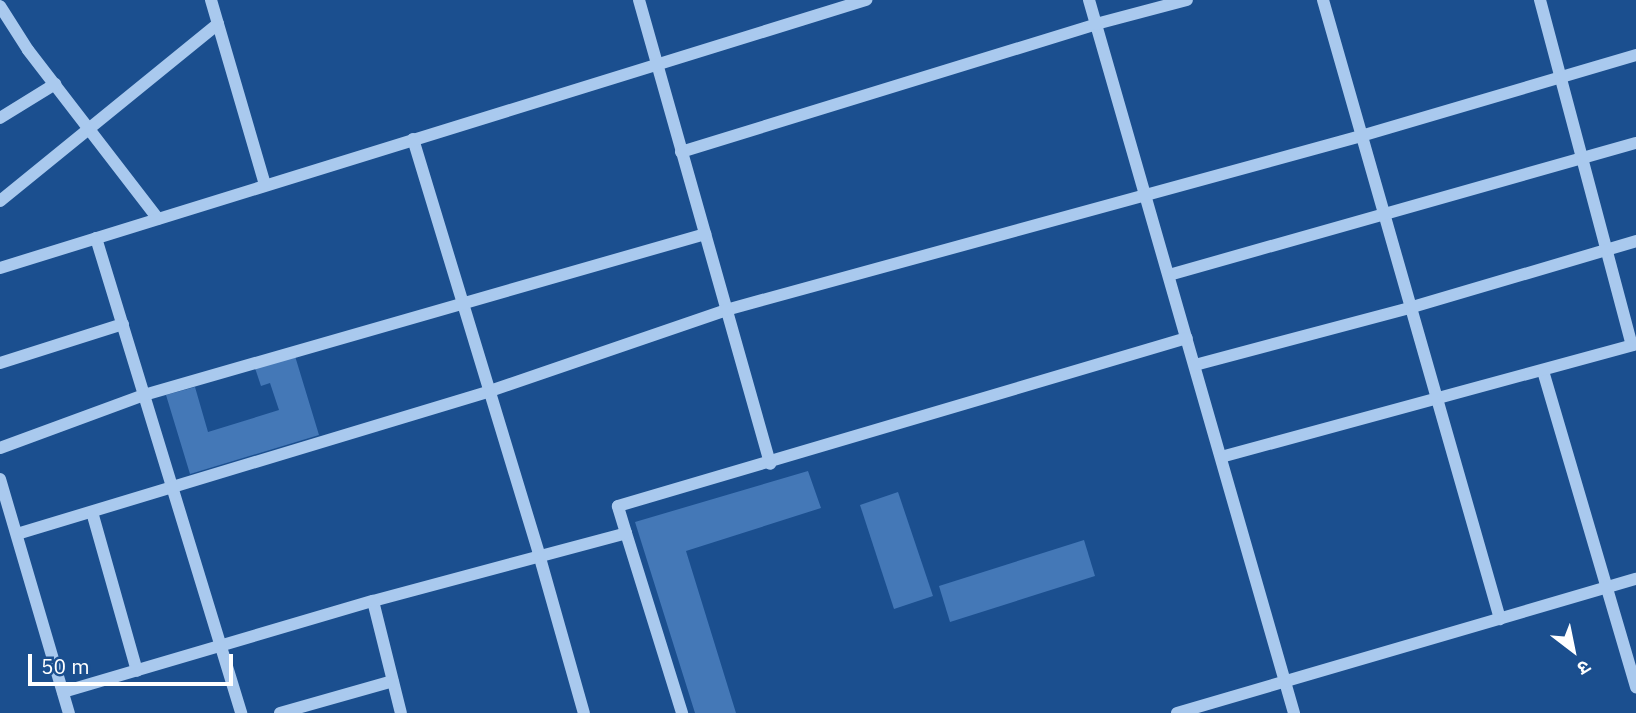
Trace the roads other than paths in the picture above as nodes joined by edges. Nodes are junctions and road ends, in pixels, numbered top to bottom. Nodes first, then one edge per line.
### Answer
1 (226, 0) edge
2 (639, 0) edge
3 (866, 0) edge
4 (1089, 0) edge
5 (1187, 0) edge
6 (1323, 0) edge
7 (1540, 0) edge
8 (212, 2) edge
9 (0, 6) edge
10 (218, 24) junction
11 (1096, 24) junction
12 (1636, 55) edge
13 (656, 65) junction
14 (1559, 76) junction
15 (55, 84) junction
16 (0, 118) edge
17 (88, 128) junction
18 (1362, 136) junction
19 (412, 139) junction
20 (1636, 143) edge
21 (681, 152) junction
22 (1583, 159) junction
23 (265, 185) junction
24 (1145, 194) junction
25 (0, 201) edge
26 (1384, 213) junction
27 (158, 219) junction
28 (705, 234) junction
29 (96, 238) junction
30 (1636, 241) edge
31 (1608, 248) junction
32 (0, 268) edge
33 (1169, 275) junction
34 (462, 303) junction
35 (1409, 308) junction
36 (726, 310) junction
37 (123, 324) junction
38 (1187, 338) junction
39 (1634, 345) edge
40 (0, 363) edge
41 (1195, 365) junction
42 (1543, 371) junction
43 (490, 391) junction
44 (144, 396) junction
45 (1436, 399) junction
46 (0, 448) edge
47 (1221, 457) junction
48 (770, 464) junction
49 (0, 479) edge
50 (173, 488) junction
51 (92, 512) junction
52 (626, 533) junction
53 (17, 534) junction
54 (541, 558) junction
55 (1636, 579) edge
56 (1608, 587) junction
57 (373, 601) junction
58 (1500, 619) junction
59 (220, 647) junction
60 (137, 671) junction
61 (393, 681) junction
62 (1284, 684) junction
63 (1636, 688) edge
64 (63, 692) junction
65 (580, 712) edge
66 (69, 713) edge
67 (242, 713) edge
68 (281, 713) edge
69 (401, 713) edge
70 (682, 713) edge
71 (1177, 713) edge
72 (1294, 713) edge

1 - 8 street
2 - 13 street
3 - 13 street
4 - 11 street
5 - 11 street
6 - 18 street
7 - 14 street
8 - 10 street
9 - 15 street
10 - 17 street
10 - 23 street
11 - 21 street
11 - 24 street
12 - 14 street
13 - 19 street
13 - 21 street
14 - 18 street
14 - 22 street
15 - 16 street
15 - 17 street
17 - 25 street
17 - 27 street
18 - 24 street
18 - 26 street
19 - 23 street
19 - 34 street
20 - 22 street
21 - 28 street
22 - 26 street
22 - 31 street
23 - 27 street
24 - 33 street
24 - 36 street
26 - 33 street
26 - 35 street
27 - 29 street
28 - 34 street
28 - 36 street
29 - 32 street
29 - 37 street
30 - 31 street
31 - 35 street
31 - 39 street
33 - 38 street
34 - 43 street
34 - 44 street
35 - 41 street
35 - 45 street
36 - 43 street
36 - 48 street
37 - 40 street
37 - 44 street
38 - 41 street
38 - 48 street
39 - 42 street
41 - 47 street
42 - 45 street
42 - 56 street
43 - 50 street
43 - 54 street
44 - 46 street
44 - 50 street
45 - 47 street
45 - 58 street
47 - 62 street
48 - 52 street
49 - 53 street
50 - 51 street
50 - 59 street
51 - 53 street
51 - 60 street
52 - 54 street
52 - 70 street
53 - 64 street
54 - 57 street
54 - 65 street
55 - 56 street
56 - 58 street
56 - 63 street
57 - 59 street
57 - 61 street
58 - 62 street
59 - 60 street
59 - 67 street
60 - 64 street
61 - 68 street
61 - 69 street
62 - 71 street
62 - 72 street
64 - 66 street

